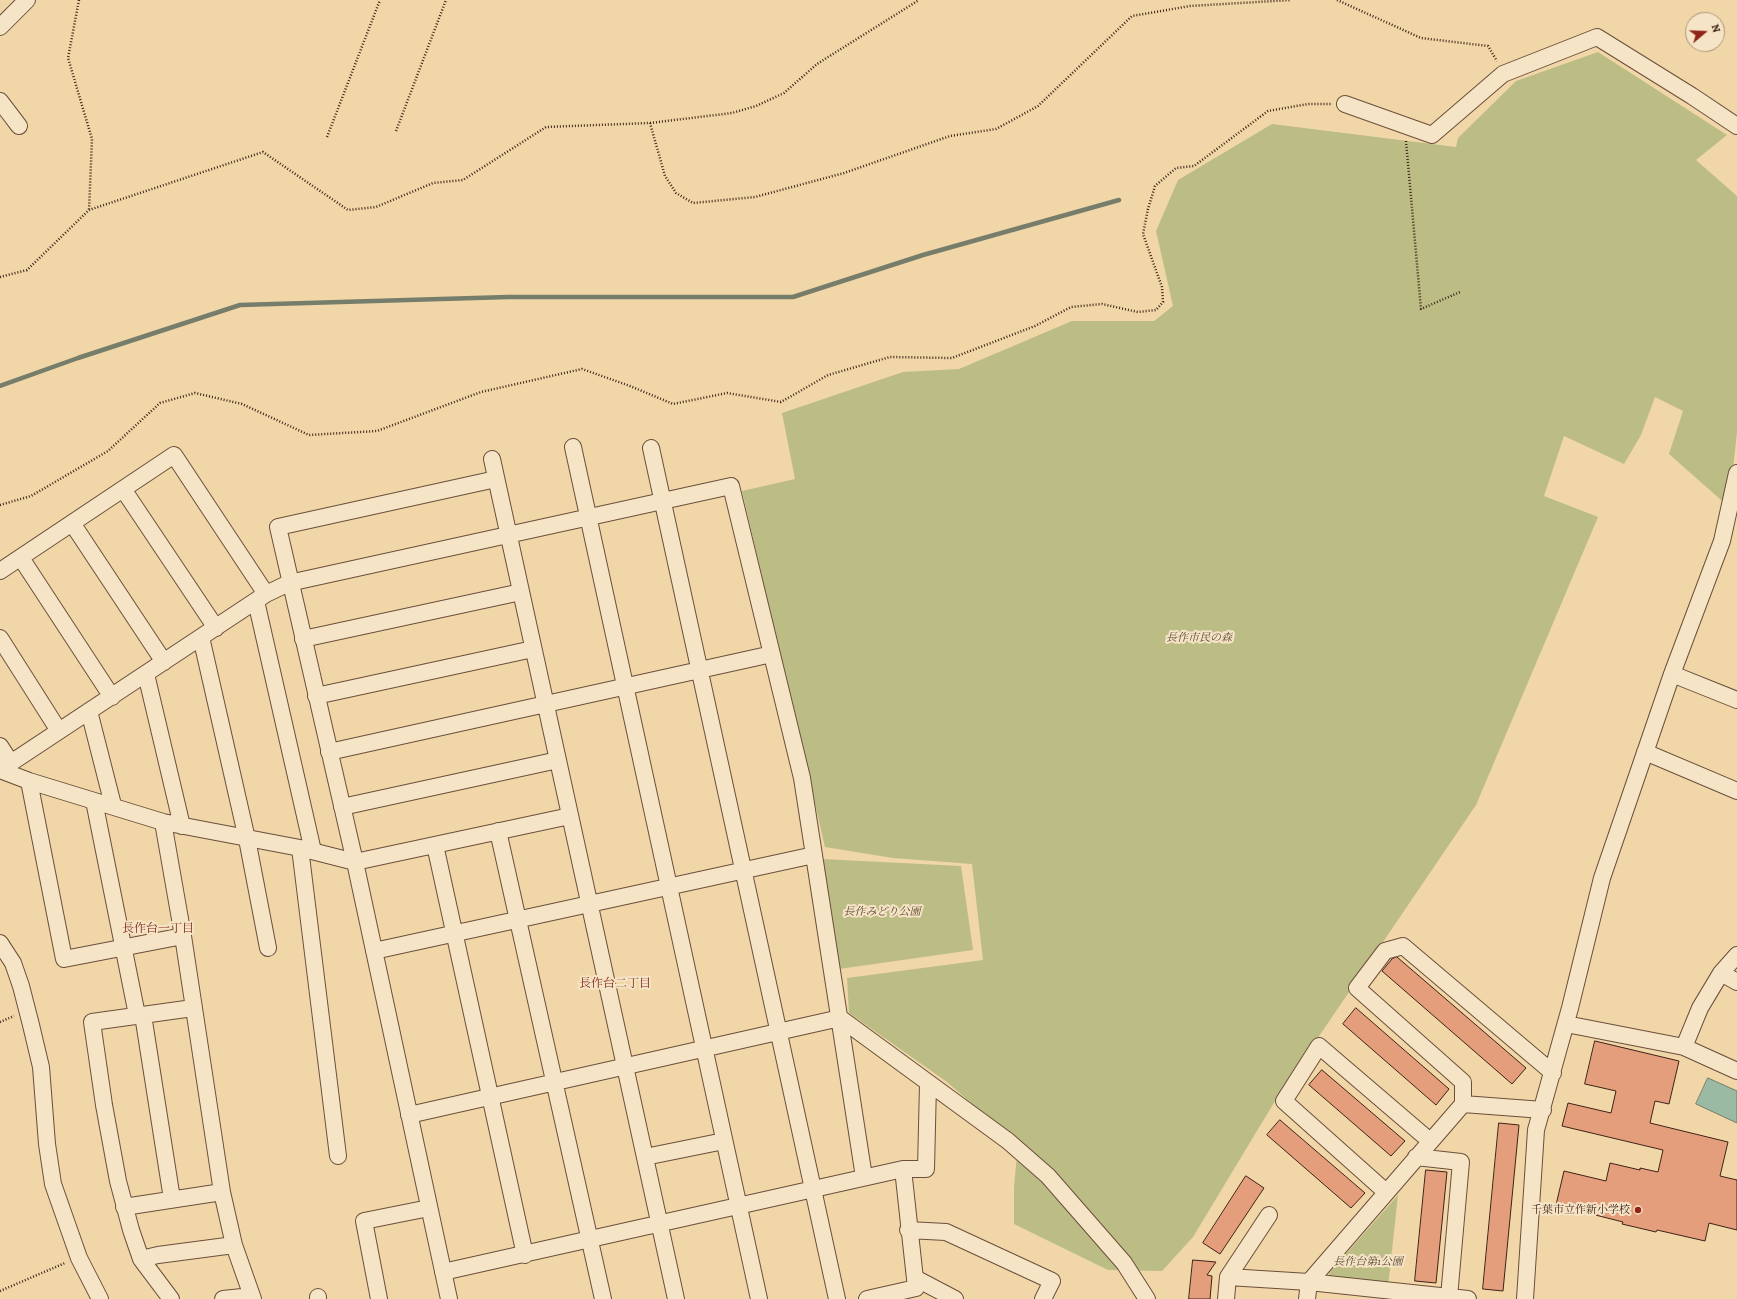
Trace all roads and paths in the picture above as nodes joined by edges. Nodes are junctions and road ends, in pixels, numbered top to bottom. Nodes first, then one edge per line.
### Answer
1 (26, 0) edge
2 (79, 0) edge
3 (380, 0) edge
4 (446, 0) edge
5 (919, 0) edge
6 (1292, 0) edge
7 (1337, 0) edge
8 (0, 27) edge
9 (1503, 74) junction
10 (0, 101) edge
11 (1345, 104) joint
12 (650, 123) junction
13 (1404, 125) junction
14 (19, 126) dead end
15 (1737, 126) edge
16 (396, 131) dead end
17 (327, 137) dead end
18 (90, 210) junction
19 (0, 277) edge
20 (1460, 292) dead end
21 (573, 447) dead end
22 (652, 448) dead end
23 (492, 459) dead end
24 (1737, 473) edge
25 (496, 479) junction
26 (124, 489) junction
27 (663, 501) junction
28 (0, 505) edge
29 (588, 517) junction
30 (72, 523) junction
31 (509, 535) junction
32 (21, 558) junction
33 (0, 571) edge
34 (290, 583) junction
35 (521, 592) junction
36 (261, 598) junction
37 (216, 628) junction
38 (201, 637) junction
39 (0, 638) edge
40 (303, 639) junction
41 (534, 649) junction
42 (772, 654) junction
43 (164, 662) junction
44 (700, 670) junction
45 (146, 674) junction
46 (1672, 674) junction
47 (625, 686) junction
48 (112, 696) junction
49 (316, 696) junction
50 (1737, 700) edge
51 (546, 704) junction
52 (89, 711) junction
53 (59, 731) junction
54 (0, 746) edge
55 (329, 752) junction
56 (1645, 752) junction
57 (558, 760) junction
58 (4, 768) edge
59 (29, 780) junction
60 (1737, 791) edge
61 (94, 801) junction
62 (113, 805) junction
63 (342, 807) junction
64 (570, 816) junction
65 (163, 822) junction
66 (182, 826) junction
67 (498, 831) junction
68 (247, 839) junction
69 (434, 845) junction
70 (306, 849) junction
71 (814, 855) junction
72 (355, 862) junction
73 (744, 870) junction
74 (669, 887) junction
75 (589, 904) junction
76 (518, 920) junction
77 (454, 934) junction
78 (183, 936) junction
79 (0, 943) edge
80 (123, 948) junction
81 (268, 948) dead end
82 (374, 951) junction
83 (1737, 955) edge
84 (1721, 973) junction
85 (1737, 982) edge
86 (193, 1008) junction
87 (140, 1015) junction
88 (840, 1018) junction
89 (1566, 1024) junction
90 (779, 1031) junction
91 (1684, 1047) junction
92 (704, 1048) junction
93 (625, 1066) junction
94 (1737, 1070) edge
95 (1553, 1073) junction
96 (554, 1082) junction
97 (928, 1084) junction
98 (490, 1097) junction
99 (1463, 1104) junction
100 (1543, 1110) junction
101 (409, 1115) junction
102 (724, 1141) junction
103 (1430, 1141) junction
104 (338, 1156) dead end
105 (1416, 1156) junction
106 (645, 1157) junction
107 (903, 1169) junction
108 (864, 1177) junction
109 (813, 1189) junction
110 (222, 1192) junction
111 (1386, 1192) junction
112 (172, 1199) junction
113 (124, 1206) junction
114 (739, 1206) junction
115 (429, 1208) junction
116 (1269, 1215) dead end
117 (660, 1224) junction
118 (908, 1230) junction
119 (590, 1240) junction
120 (234, 1245) junction
121 (525, 1255) junction
122 (79, 1258) junction
123 (141, 1259) junction
124 (443, 1272) junction
125 (1228, 1277) junction
126 (915, 1278) junction
127 (1309, 1282) junction
128 (0, 1291) edge
129 (1378, 1294) edge
130 (1444, 1297) edge
131 (252, 1298) edge
132 (100, 1299) edge
133 (171, 1299) edge
134 (223, 1299) edge
135 (379, 1299) edge
136 (449, 1299) edge
137 (603, 1299) edge
138 (676, 1299) edge
139 (759, 1299) edge
140 (837, 1299) edge
141 (867, 1299) edge
142 (955, 1299) edge
143 (1043, 1299) edge
144 (1147, 1299) edge
145 (1226, 1299) edge
146 (1307, 1299) edge
147 (1468, 1299) edge
148 (1524, 1299) edge

1 - 8 street
2 - 18 path
3 - 17 path
4 - 16 path
5 - 12 path
6 - 12 path
7 - 9 path
9 - 13 street
9 - 15 street
10 - 14 street
11 - 13 street
11 - 28 path
12 - 18 path
13 - 20 path
18 - 19 path
21 - 29 street
22 - 27 street
23 - 25 street
24 - 46 street
25 - 31 street
25 - 34 street
26 - 30 street
26 - 36 street
26 - 37 street
27 - 29 street
27 - 42 street
27 - 44 street
29 - 31 street
29 - 47 street
30 - 32 street
30 - 43 street
31 - 34 street
31 - 35 street
32 - 33 street
32 - 48 street
34 - 36 street
34 - 40 street
35 - 40 street
35 - 41 street
36 - 37 street
36 - 70 street
37 - 38 street
38 - 43 street
38 - 68 street
39 - 53 street
40 - 49 street
41 - 49 street
41 - 51 street
42 - 44 street
42 - 71 street
43 - 45 street
44 - 47 street
44 - 73 street
45 - 48 street
45 - 66 street
46 - 50 street
46 - 56 street
47 - 51 street
47 - 74 street
48 - 52 street
49 - 55 street
51 - 55 street
51 - 57 street
52 - 53 street
52 - 62 street
53 - 58 street
54 - 58 street
55 - 63 street
56 - 60 street
56 - 89 street
57 - 63 street
57 - 64 street
58 - 59 street
59 - 61 street
59 - 80 street
61 - 62 street
61 - 80 street
62 - 65 street
63 - 72 street
64 - 67 street
64 - 75 street
65 - 66 street
65 - 78 street
66 - 68 street
67 - 69 street
67 - 76 street
68 - 70 street
68 - 81 street
69 - 72 street
69 - 77 street
70 - 72 street
70 - 104 street
71 - 73 street
71 - 88 street
72 - 82 street
73 - 74 street
73 - 90 street
74 - 75 street
74 - 92 street
75 - 76 street
75 - 93 street
76 - 77 street
76 - 96 street
77 - 82 street
77 - 98 street
78 - 80 street
78 - 86 street
79 - 122 street
80 - 87 street
82 - 101 street
83 - 84 street
84 - 85 street
84 - 91 street
86 - 87 street
86 - 110 street
87 - 112 street
87 - 113 street
88 - 90 street
88 - 97 street
88 - 108 street
89 - 91 street
89 - 95 street
90 - 92 street
90 - 109 street
91 - 94 street
92 - 93 street
92 - 102 street
93 - 96 street
93 - 106 street
95 - 99 street
95 - 100 street
96 - 98 street
96 - 119 street
97 - 107 street
97 - 144 street
98 - 101 street
98 - 121 street
99 - 100 street
99 - 103 street
100 - 148 street
101 - 115 street
102 - 106 street
102 - 114 street
103 - 105 street
103 - 111 street
105 - 111 street
105 - 130 street
106 - 117 street
107 - 108 street
107 - 118 street
108 - 109 street
109 - 114 street
109 - 140 street
110 - 112 street
110 - 120 street
111 - 127 street
112 - 113 street
113 - 123 street
114 - 117 street
114 - 139 street
115 - 124 street
115 - 135 street
116 - 125 street
117 - 119 street
117 - 138 street
118 - 126 street
118 - 143 street
119 - 121 street
119 - 137 street
120 - 123 street
120 - 131 street
121 - 124 street
122 - 128 path
122 - 132 street
123 - 133 street
124 - 136 street
125 - 127 street
125 - 145 street
126 - 141 street
126 - 142 street
127 - 129 street
127 - 146 street
129 - 130 street
130 - 147 street
131 - 134 street

